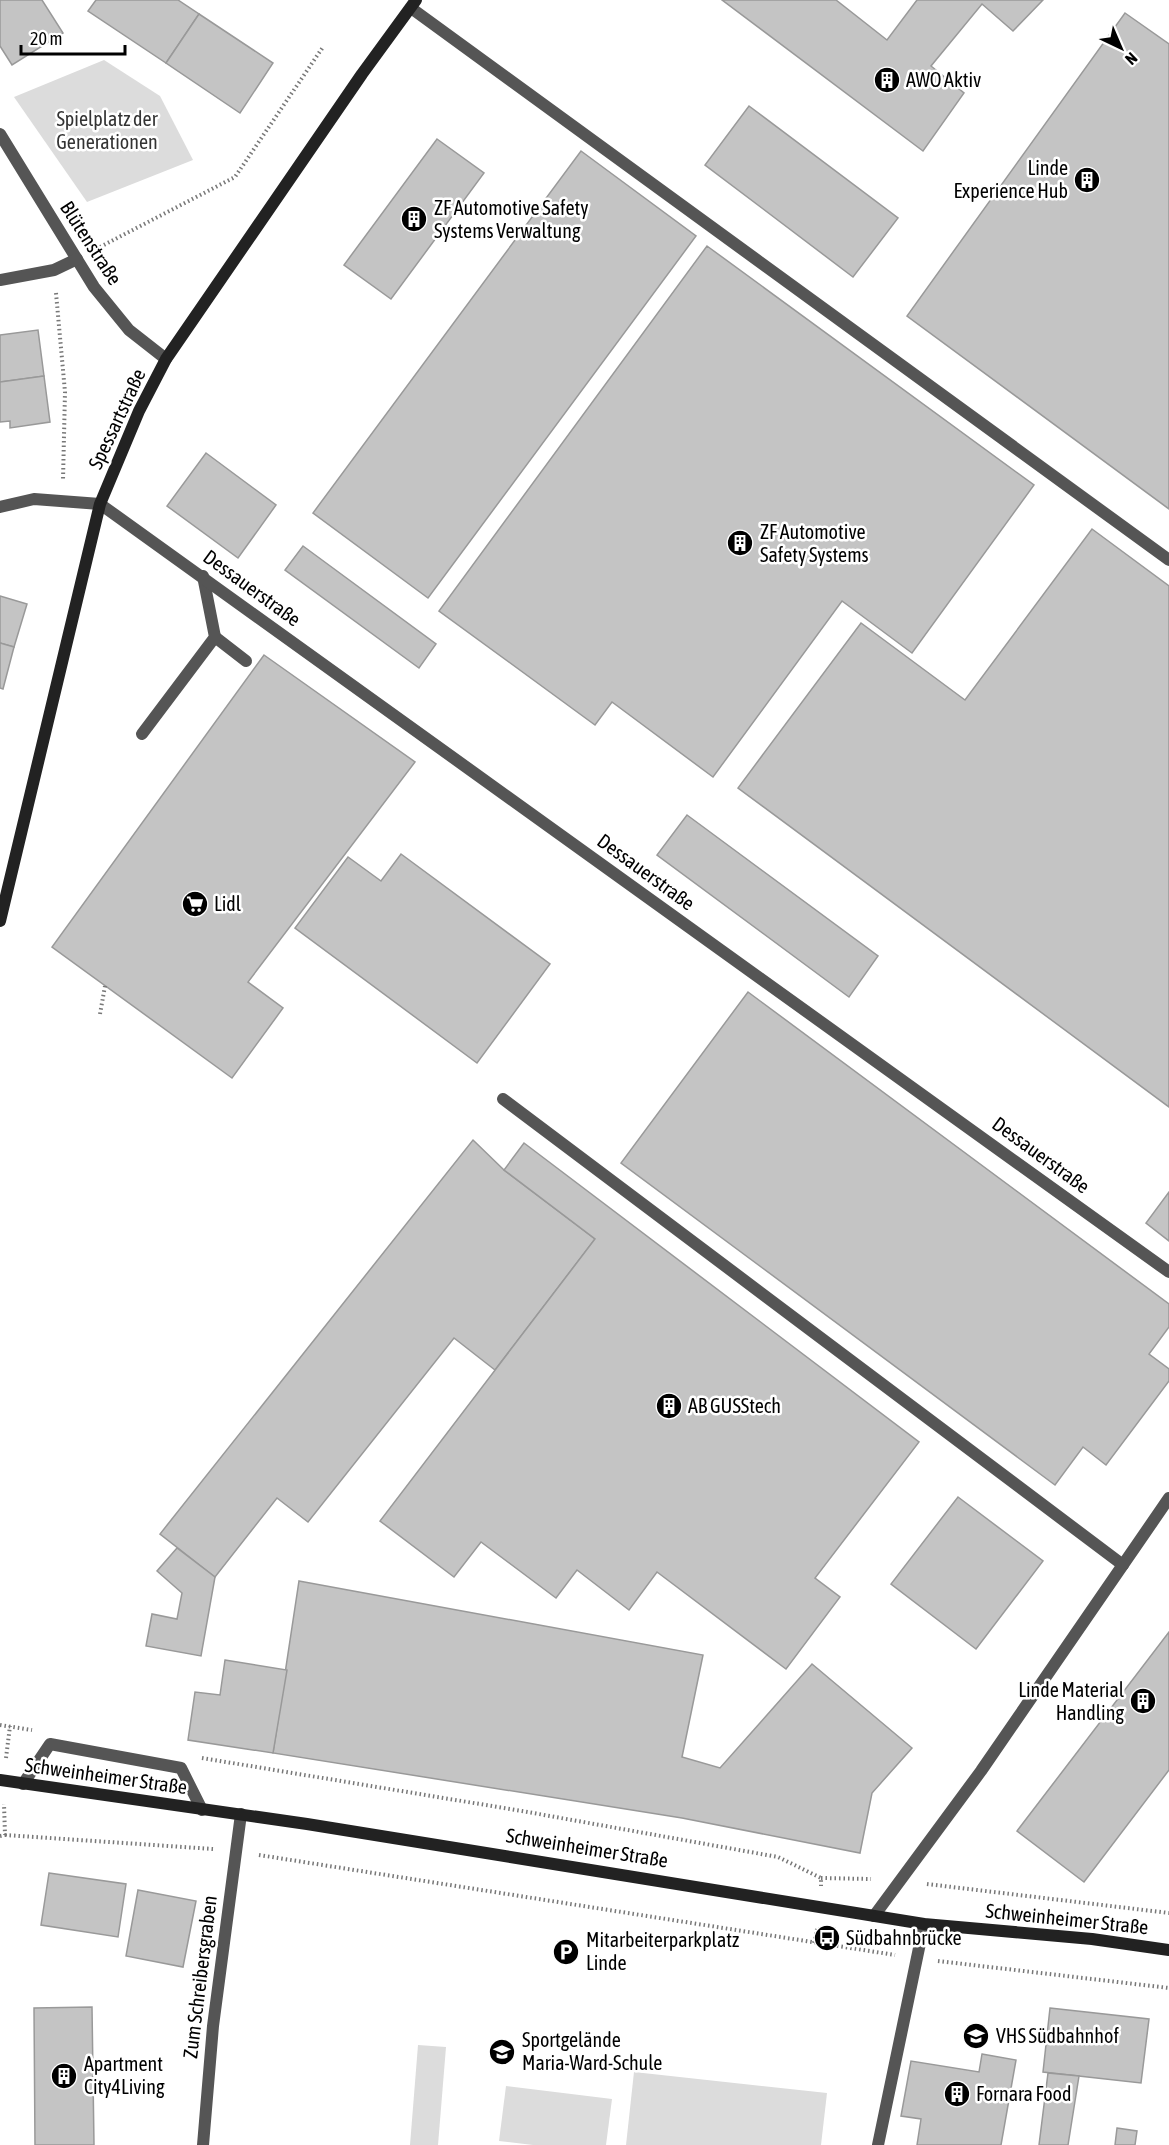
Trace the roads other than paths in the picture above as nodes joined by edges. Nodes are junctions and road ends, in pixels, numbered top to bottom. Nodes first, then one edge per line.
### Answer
1 (413, 4) edge
2 (0, 134) edge
3 (77, 259) junction
4 (0, 280) edge
5 (166, 359) junction
6 (100, 504) junction
7 (0, 507) edge
8 (1169, 560) edge
9 (202, 576) junction
10 (216, 637) junction
11 (246, 661) dead end
12 (142, 734) dead end
13 (0, 921) edge
14 (503, 1099) dead end
15 (1169, 1272) edge
16 (1169, 1498) edge
17 (1123, 1565) junction
18 (0, 1780) edge
19 (23, 1784) junction
20 (202, 1810) junction
21 (241, 1814) junction
22 (874, 1916) junction
23 (924, 1924) junction
24 (1169, 1950) edge
25 (203, 2145) edge
26 (878, 2145) edge

1 - 5 street, Spessartstraße
1 - 8 street
2 - 3 street, Blütenstraße
3 - 4 street
3 - 5 street, Blütenstraße
5 - 6 street, Spessartstraße
6 - 7 street
6 - 9 street, Dessauerstraße
6 - 13 street, Spessartstraße
9 - 10 street
9 - 15 street, Dessauerstraße
10 - 11 street
10 - 12 street
14 - 17 street
16 - 17 street
17 - 22 street
18 - 19 street, Schweinheimer Straße
19 - 20 street, Schweinheimer Straße
19 - 20 street
20 - 21 street, Schweinheimer Straße
21 - 22 street, Schweinheimer Straße
21 - 25 street, Zum Schreibersgraben
22 - 23 street, Schweinheimer Straße
23 - 24 street, Schweinheimer Straße
23 - 26 street

